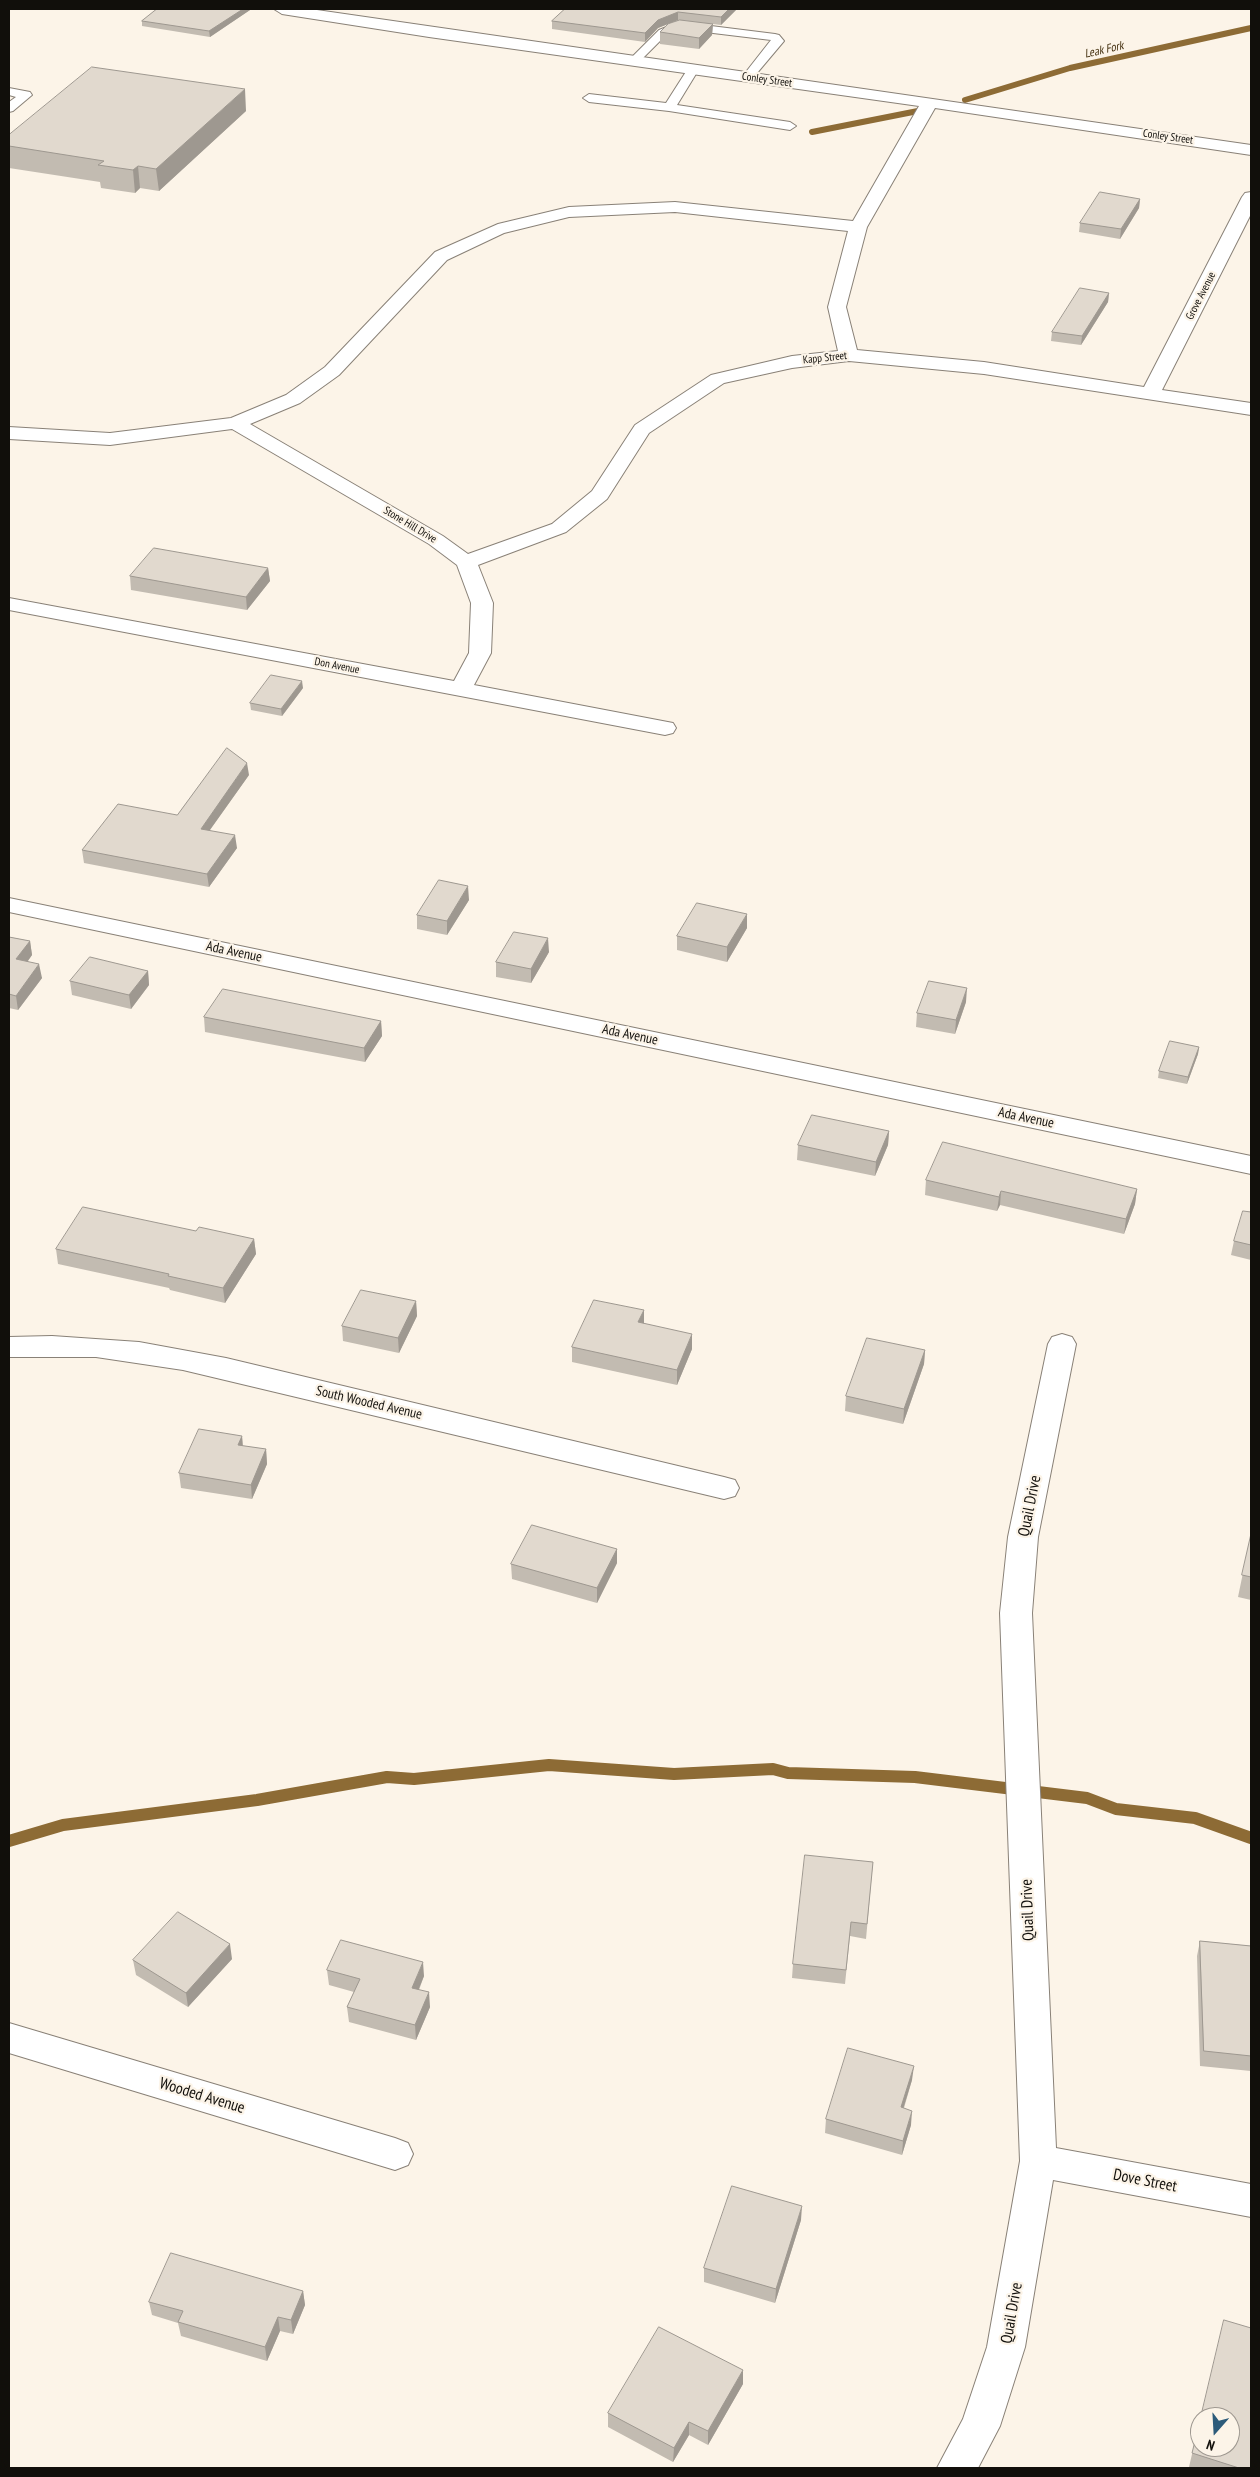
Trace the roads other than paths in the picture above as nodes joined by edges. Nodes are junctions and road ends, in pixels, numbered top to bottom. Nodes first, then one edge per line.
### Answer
1 (282, 9) edge
2 (634, 61) junction
3 (693, 69) junction
4 (748, 77) junction
5 (9, 92) edge
6 (589, 98) dead end
7 (929, 103) junction
8 (669, 107) junction
9 (9, 108) edge
10 (790, 126) dead end
11 (1251, 150) edge
12 (1251, 197) edge
13 (858, 227) junction
14 (849, 355) junction
15 (1150, 394) junction
16 (1251, 410) edge
17 (235, 423) junction
18 (9, 433) edge
19 (466, 562) junction
20 (9, 604) edge
21 (461, 689) junction
22 (665, 728) dead end
23 (9, 905) edge
24 (1251, 1165) edge
25 (1062, 1344) dead end
26 (9, 1347) edge
27 (724, 1488) dead end
28 (9, 2038) edge
29 (395, 2154) dead end
30 (1038, 2161) junction
31 (1251, 2201) edge
32 (957, 2468) edge

1 - 2 street, Conley Street
2 - 3 street, Conley Street
2 - 4 lane
3 - 4 street, Conley Street
3 - 8 lane
4 - 7 street, Conley Street
5 - 9 lane
6 - 8 lane
7 - 11 street, Conley Street
7 - 13 street
8 - 10 lane
12 - 15 street, Grove Avenue
13 - 14 street
13 - 17 street
14 - 15 street, Kapp Street
14 - 19 street, Kapp Street
15 - 16 street, Kapp Street
17 - 18 street
17 - 19 street, Stone Hill Drive
19 - 21 street
20 - 21 street, Don Avenue
21 - 22 street, Don Avenue
23 - 24 street, Ada Avenue
25 - 30 street, Quail Drive
26 - 27 street, South Wooded Avenue
28 - 29 street, Wooded Avenue
30 - 31 street, Dove Street
30 - 32 street, Quail Drive

